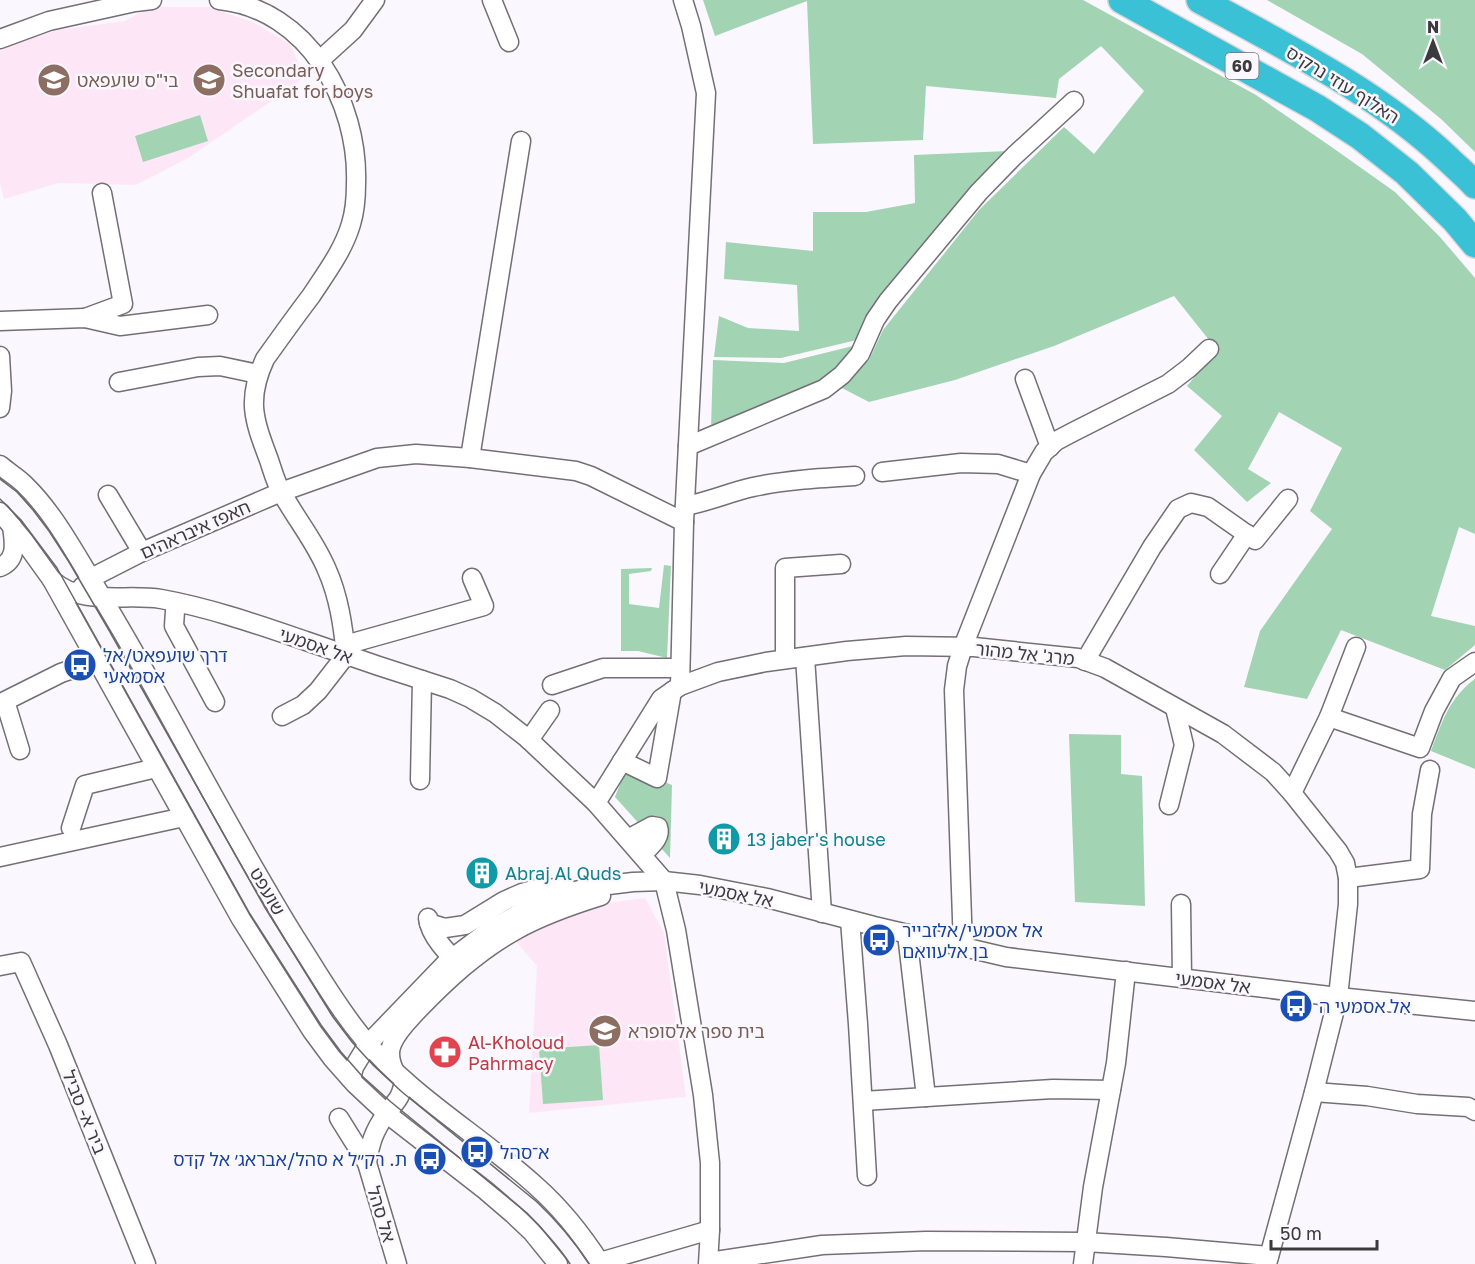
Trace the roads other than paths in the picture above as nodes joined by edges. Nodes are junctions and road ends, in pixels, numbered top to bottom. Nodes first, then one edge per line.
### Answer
1 (152, 0) edge
2 (219, 0) edge
3 (375, 0) edge
4 (492, 0) edge
5 (683, 0) edge
6 (1122, 0) edge
7 (1200, 0) edge
8 (0, 39) edge
9 (509, 42) dead end
10 (320, 61) junction
11 (1074, 101) dead end
12 (521, 141) dead end
13 (1475, 185) edge
14 (102, 193) dead end
15 (1475, 244) edge
16 (208, 315) dead end
17 (85, 318) junction
18 (0, 321) edge
19 (1209, 349) dead end
20 (0, 356) edge
21 (258, 374) junction
22 (1025, 379) dead end
23 (119, 382) dead end
24 (0, 408) edge
25 (688, 446) junction
26 (1050, 447) junction
27 (470, 458) junction
28 (0, 465) edge
29 (882, 472) dead end
30 (1031, 474) junction
31 (855, 476) dead end
32 (281, 492) junction
33 (108, 495) dead end
34 (1288, 499) dead end
35 (0, 512) edge
36 (685, 514) junction
37 (12, 526) junction
38 (1247, 534) junction
39 (142, 552) junction
40 (841, 564) dead end
41 (0, 567) edge
42 (110, 568) junction
43 (1220, 574) dead end
44 (472, 578) dead end
45 (91, 579) junction
46 (51, 580) junction
47 (77, 595) junction
48 (102, 597) junction
49 (126, 597) junction
50 (177, 603) junction
51 (76, 624) junction
52 (963, 646) junction
53 (1356, 647) dead end
54 (346, 650) junction
55 (805, 657) junction
56 (785, 659) junction
57 (1085, 660) junction
58 (96, 661) junction
59 (1475, 662) edge
60 (422, 680) junction
61 (677, 682) junction
62 (552, 685) dead end
63 (215, 702) dead end
64 (1175, 708) junction
65 (550, 710) dead end
66 (282, 716) dead end
67 (1329, 717) junction
68 (529, 740) junction
69 (12, 743) edge
70 (622, 761) junction
71 (156, 768) junction
72 (1430, 770) dead end
73 (420, 780) dead end
74 (1292, 793) junction
75 (596, 803) junction
76 (1169, 805) dead end
77 (184, 817) junction
78 (71, 828) dead end
79 (628, 839) junction
80 (642, 855) junction
81 (0, 857) edge
82 (1348, 878) junction
83 (664, 881) junction
84 (591, 887) junction
85 (1181, 904) dead end
86 (822, 913) junction
87 (850, 920) junction
88 (907, 934) junction
89 (963, 947) junction
90 (458, 962) junction
91 (0, 966) edge
92 (1126, 971) junction
93 (1182, 978) junction
94 (1338, 997) junction
95 (1475, 1011) edge
96 (393, 1017) junction
97 (349, 1020) junction
98 (368, 1044) junction
99 (399, 1076) junction
100 (351, 1079) junction
101 (1112, 1090) junction
102 (1314, 1092) junction
103 (926, 1097) junction
104 (863, 1101) junction
105 (1475, 1111) edge
106 (387, 1113) junction
107 (339, 1118) dead end
108 (367, 1163) junction
109 (867, 1176) dead end
110 (710, 1230) junction
111 (1085, 1242) junction
112 (1268, 1260) edge
113 (601, 1263) edge
114 (708, 1263) edge
115 (146, 1264) edge
116 (397, 1264) edge
117 (558, 1264) edge
118 (1083, 1264) edge

1 - 8 street
2 - 10 street
3 - 10 street
4 - 9 street
5 - 25 street
6 - 15 highway, האלוף עוזי נרקיס / 60
7 - 13 highway, האלוף עוזי נרקיס / 60
10 - 21 street
11 - 25 street
12 - 27 street
14 - 17 street
16 - 17 street
17 - 18 street
19 - 26 street
20 - 24 street
21 - 23 street
21 - 32 street
22 - 26 street
25 - 36 street
26 - 30 street
27 - 32 street, חאפז איבראהים
27 - 36 street, חאפז איבראהים
28 - 45 street, שועפט
29 - 30 street
30 - 52 street
31 - 36 street
32 - 39 street, חאפז איבראהים
32 - 54 street
33 - 39 street
34 - 38 street
35 - 37 street, שועפט
36 - 61 street
37 - 41 street
37 - 46 street, שועפט
38 - 43 street
38 - 57 street
39 - 42 street, חאפז איבראהים
40 - 56 street
42 - 45 street
42 - 49 street
44 - 54 street
45 - 47 street
45 - 48 street, שועפט
46 - 47 street, אל אסמעי
46 - 51 street, שועפט
47 - 48 street, אל אסמעי
47 - 51 street
48 - 49 street, אל אסמעי
48 - 97 street, שועפט
49 - 50 street, אל אסמעי
50 - 54 street, אל אסמעי
50 - 63 street
51 - 58 street, שועפט
52 - 55 street, מרג' אל מהור
52 - 57 street, מרג' אל מהור
52 - 89 street
53 - 67 street
54 - 60 street, אל אסמעי
54 - 66 street
55 - 56 street, מרג' אל מהור
55 - 86 street
56 - 61 street, מרג' אל מהור
57 - 64 street, מרג' אל מהור
58 - 69 street
58 - 71 street, שועפט
59 - 67 street
60 - 68 street, אל אסמעי
60 - 73 street
61 - 62 street
61 - 70 street, מרג' אל מהור
61 - 70 street
64 - 74 street, מרג' אל מהור
64 - 76 street
65 - 68 street
67 - 74 street
68 - 75 street, אל אסמעי
70 - 75 street, מרג' אל מהור
71 - 77 street, שועפט
71 - 78 street
72 - 82 street
74 - 82 street, מרג' אל מהור
75 - 79 street, אל אסמעי
77 - 81 street
77 - 100 street, שועפט
79 - 80 street, אל אסמעי
79 - 80 street
80 - 83 street, אל אסמעי
82 - 94 street, מרג' אל מהור
83 - 84 street
83 - 86 street, אל אסמעי
83 - 90 street
83 - 110 street
84 - 90 street
84 - 90 street
85 - 93 street
86 - 87 street, אל אסמעי
87 - 88 street, אל אסמעי
87 - 104 street
88 - 89 street, אל אסמעי
88 - 103 street
89 - 92 street, אל אסמעי
90 - 96 street
90 - 99 street
91 - 115 street, ביר א- סביל
92 - 93 street, אל אסמעי
92 - 101 street
93 - 94 street, אל אסמעי
94 - 95 street, אל אסמעי
94 - 102 street, מרג' אל מהור
96 - 97 street
96 - 98 street
97 - 98 street, שועפט
98 - 99 street, שועפט
98 - 100 street
99 - 106 street
99 - 113 street, שועפט
100 - 106 street, שועפט
101 - 103 street
101 - 111 street
102 - 105 street
102 - 112 street, מרג' אל מהור
103 - 104 street
104 - 109 street
106 - 108 street
106 - 117 street, שועפט
107 - 108 street, אל סהל
108 - 116 street, אל סהל
110 - 113 street
110 - 114 street
111 - 112 street
111 - 114 street
111 - 118 street

